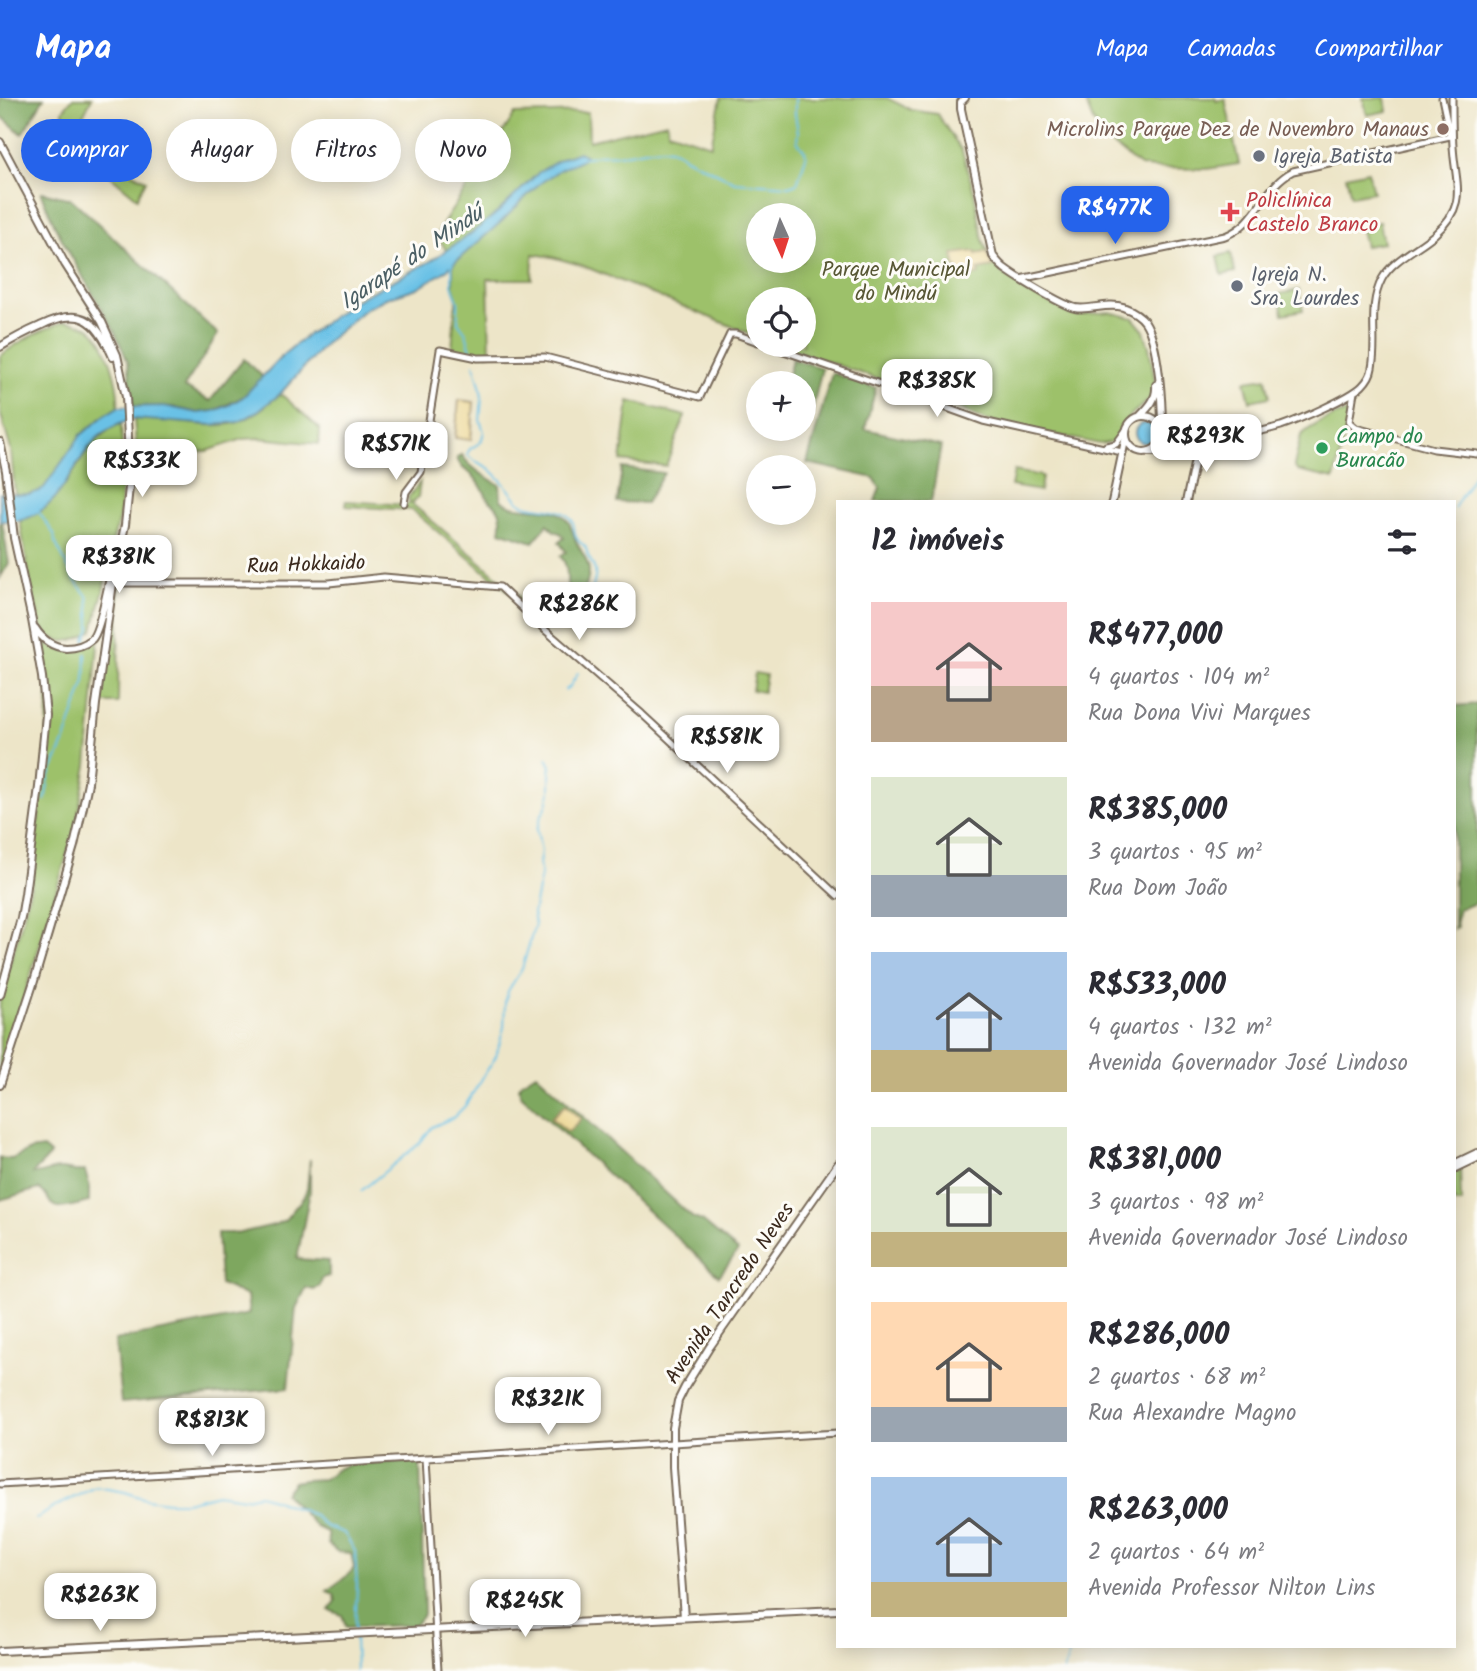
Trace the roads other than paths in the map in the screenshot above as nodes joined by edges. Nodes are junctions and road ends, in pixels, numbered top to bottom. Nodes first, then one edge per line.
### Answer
1 (960, 98) edge
2 (965, 98) edge
3 (1442, 98) edge
4 (1452, 98) edge
5 (1445, 110) junction
6 (1452, 111) junction
7 (1450, 136) junction
8 (0, 142) edge
9 (1453, 144) junction
10 (1019, 280) junction
11 (746, 338) edge
12 (0, 347) edge
13 (801, 357) edge
14 (123, 378) junction
15 (1354, 392) junction
16 (1140, 416) junction
17 (1162, 431) junction
18 (1126, 433) junction
19 (0, 442) edge
20 (1197, 443) junction
21 (1188, 445) junction
22 (1091, 446) junction
23 (1122, 452) junction
24 (1144, 452) junction
25 (1477, 454) edge
26 (1112, 500) edge
27 (1186, 500) edge
28 (404, 503) dead end
29 (119, 552) junction
30 (113, 583) junction
31 (32, 620) junction
32 (836, 894) edge
33 (0, 995) edge
34 (0, 1085) edge
35 (1477, 1153) edge
36 (1477, 1158) edge
37 (1456, 1163) edge
38 (836, 1167) edge
39 (1456, 1168) edge
40 (836, 1433) edge
41 (672, 1443) junction
42 (426, 1458) junction
43 (0, 1484) edge
44 (836, 1610) edge
45 (684, 1617) junction
46 (435, 1630) junction
47 (0, 1651) edge
48 (438, 1671) edge

1 - 10 main road
2 - 10 main road
3 - 5 street
4 - 6 street
5 - 6 street
5 - 7 street
6 - 9 street
7 - 9 street
7 - 10 street
8 - 14 main road
9 - 15 street
10 - 16 main road
10 - 17 main road
11 - 28 street
12 - 14 main road
13 - 22 street
14 - 29 main road
15 - 20 street
15 - 25 street
16 - 17 main road
16 - 18 main road
17 - 21 main road
17 - 24 main road
18 - 22 street
18 - 23 main road
18 - 24 main road
19 - 31 main road
20 - 21 main road
20 - 27 main road
21 - 24 main road
22 - 23 street
23 - 24 main road
23 - 26 main road
29 - 30 main road
29 - 31 main road
30 - 32 street, Rua Hokkaido
30 - 34 main road
31 - 33 main road
35 - 37 main road
36 - 39 main road
38 - 41 main road, Avenida Tancredo Neves
40 - 41 street
41 - 42 street
41 - 45 main road, Avenida Tancredo Neves
42 - 43 street
42 - 46 street
44 - 45 main road
45 - 46 main road
46 - 47 main road
46 - 48 street

